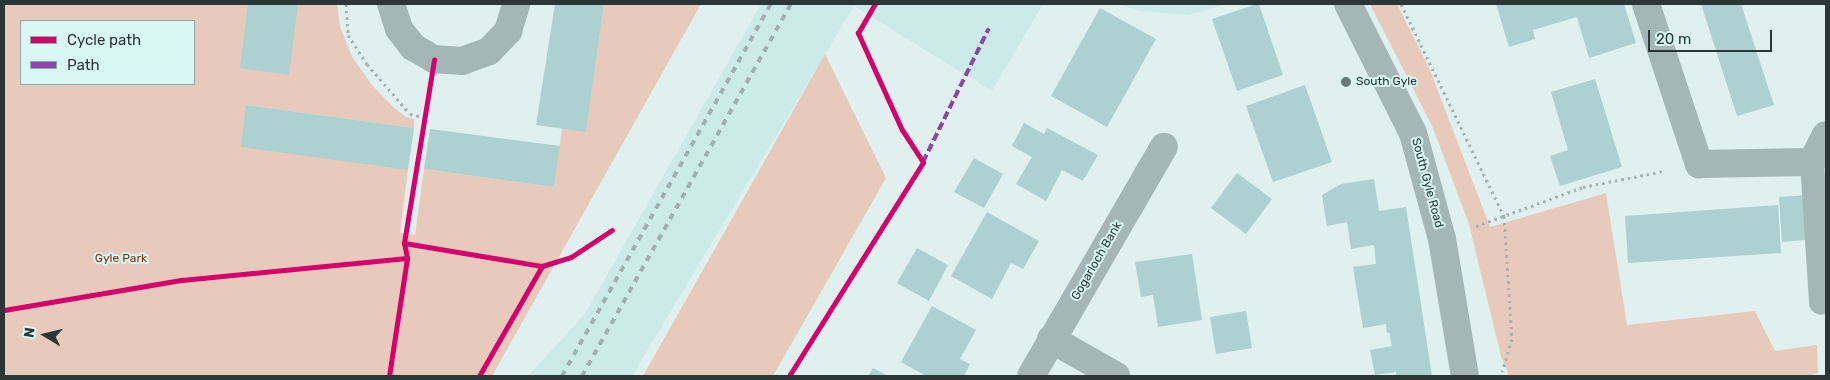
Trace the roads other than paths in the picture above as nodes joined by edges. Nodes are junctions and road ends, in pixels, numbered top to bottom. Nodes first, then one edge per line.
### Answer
1 (391, 4) edge
2 (516, 4) edge
3 (1348, 4) edge
4 (1646, 4) edge
5 (1826, 135) edge
6 (1164, 147) dead end
7 (1812, 162) junction
8 (1821, 303) dead end
9 (1051, 339) junction
10 (1032, 376) edge
11 (1116, 376) edge
12 (1465, 376) edge

1 - 2 street
3 - 12 street, South Gyle Road
4 - 7 street
5 - 7 street
6 - 9 street, Gogarloch Bank
7 - 8 lane
9 - 10 street, Gogarloch Bank
9 - 11 street

